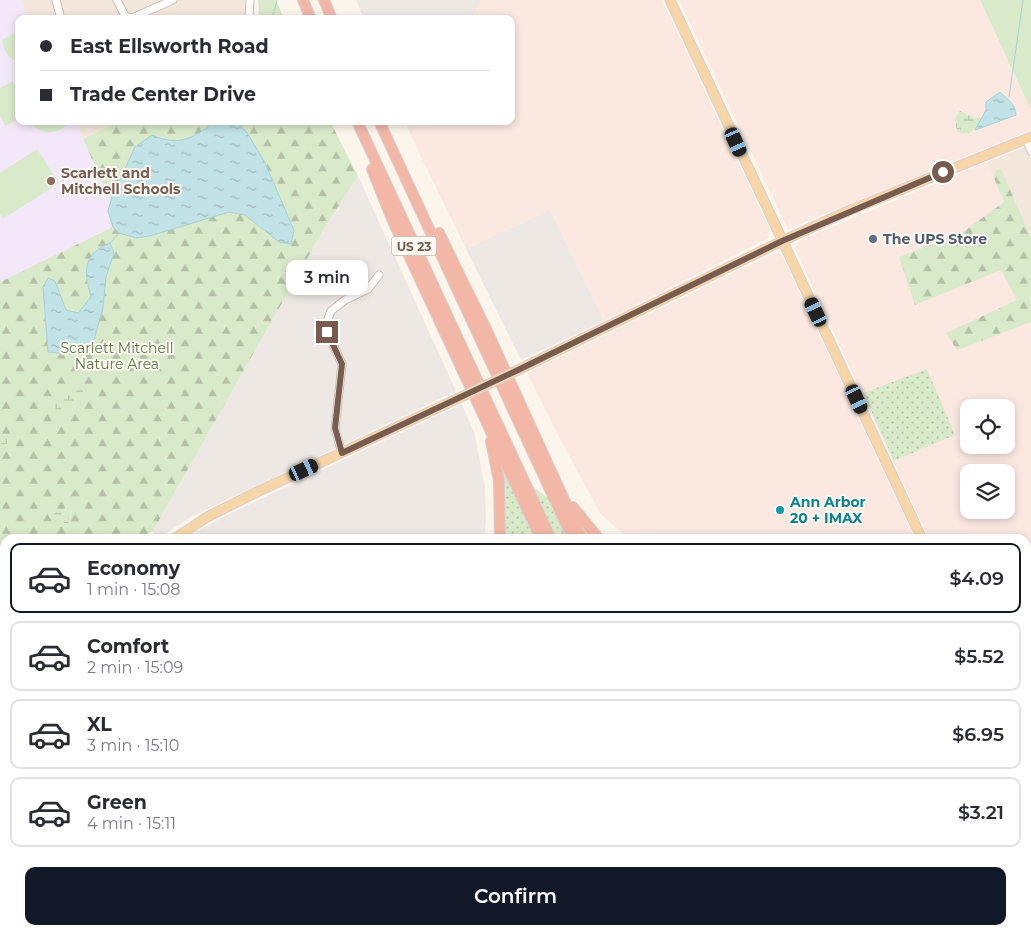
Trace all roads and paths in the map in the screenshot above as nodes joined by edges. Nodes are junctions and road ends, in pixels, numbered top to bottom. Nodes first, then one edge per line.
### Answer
1 (56, 0) edge
2 (117, 0) edge
3 (173, 0) edge
4 (250, 0) edge
5 (303, 0) edge
6 (324, 0) edge
7 (670, 0) edge
8 (60, 15) edge
9 (124, 15) edge
10 (139, 15) edge
11 (249, 15) edge
12 (309, 15) edge
13 (330, 15) edge
14 (357, 125) edge
15 (358, 125) edge
16 (381, 125) edge
17 (386, 136) junction
18 (1029, 138) edge
19 (1031, 151) edge
20 (782, 241) junction
21 (379, 276) dead end
22 (481, 409) junction
23 (342, 453) junction
24 (556, 481) junction
25 (182, 534) edge
26 (500, 534) edge
27 (540, 534) edge
28 (549, 534) edge
29 (571, 534) edge
30 (580, 534) edge
31 (595, 534) edge
32 (920, 534) edge

1 - 8 street
2 - 9 street
3 - 10 street
4 - 11 street
5 - 12 highway
6 - 13 highway
7 - 20 main road
14 - 22 highway
15 - 28 highway, US 23
16 - 17 highway, US 23
17 - 24 highway
17 - 29 highway, US 23
18 - 19 street
18 - 20 main road
20 - 23 main road, bridge
20 - 32 main road
21 - 23 street
22 - 26 highway
22 - 27 highway
23 - 25 main road
24 - 30 highway
24 - 31 highway

